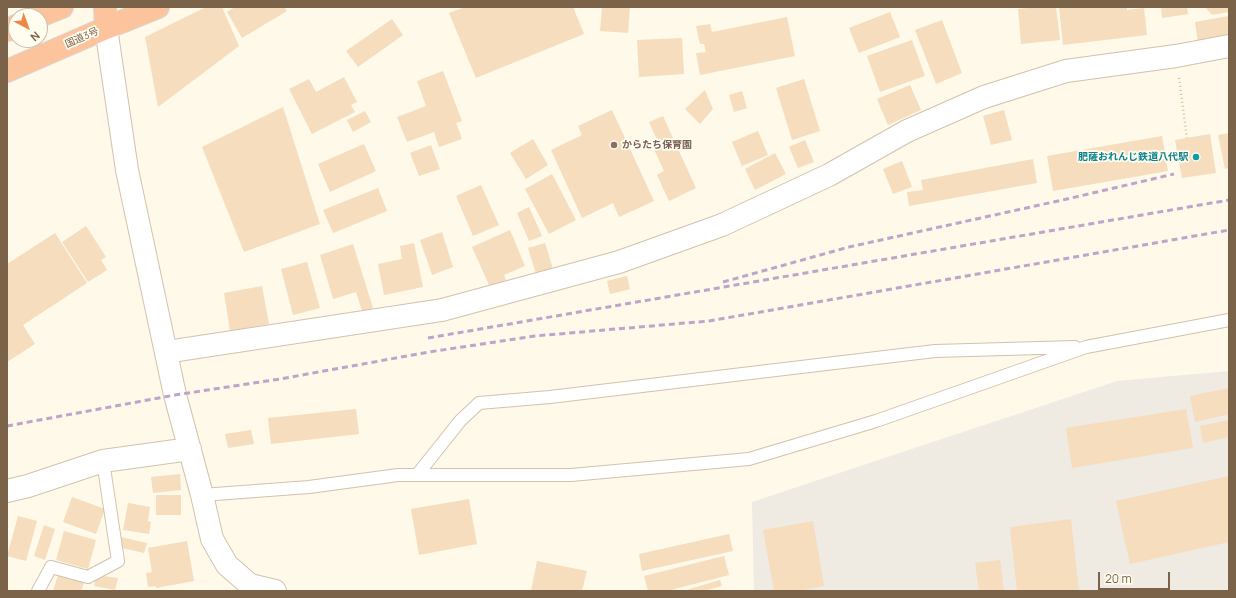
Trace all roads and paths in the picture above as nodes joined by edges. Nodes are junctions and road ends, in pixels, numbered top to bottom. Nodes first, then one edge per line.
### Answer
1 (62, 7) edge
2 (158, 7) edge
3 (48, 13) edge
4 (106, 17) edge
5 (1229, 46) edge
6 (1176, 56) junction
7 (7, 71) edge
8 (1188, 138) dead end
9 (1229, 320) edge
10 (1086, 347) junction
11 (166, 352) junction
12 (190, 449) junction
13 (103, 461) junction
14 (417, 475) junction
15 (7, 490) edge
16 (202, 495) junction
17 (250, 588) edge
18 (38, 591) edge
19 (275, 591) edge

1 - 3 highway
2 - 4 highway, 国道3号
4 - 7 highway, 国道3号
4 - 11 street
5 - 6 street
6 - 8 path
6 - 11 street
9 - 10 lane
10 - 14 lane
10 - 14 lane
11 - 12 street
12 - 13 street
12 - 16 street
13 - 15 street
13 - 18 lane
14 - 16 lane
16 - 17 street
17 - 19 street

